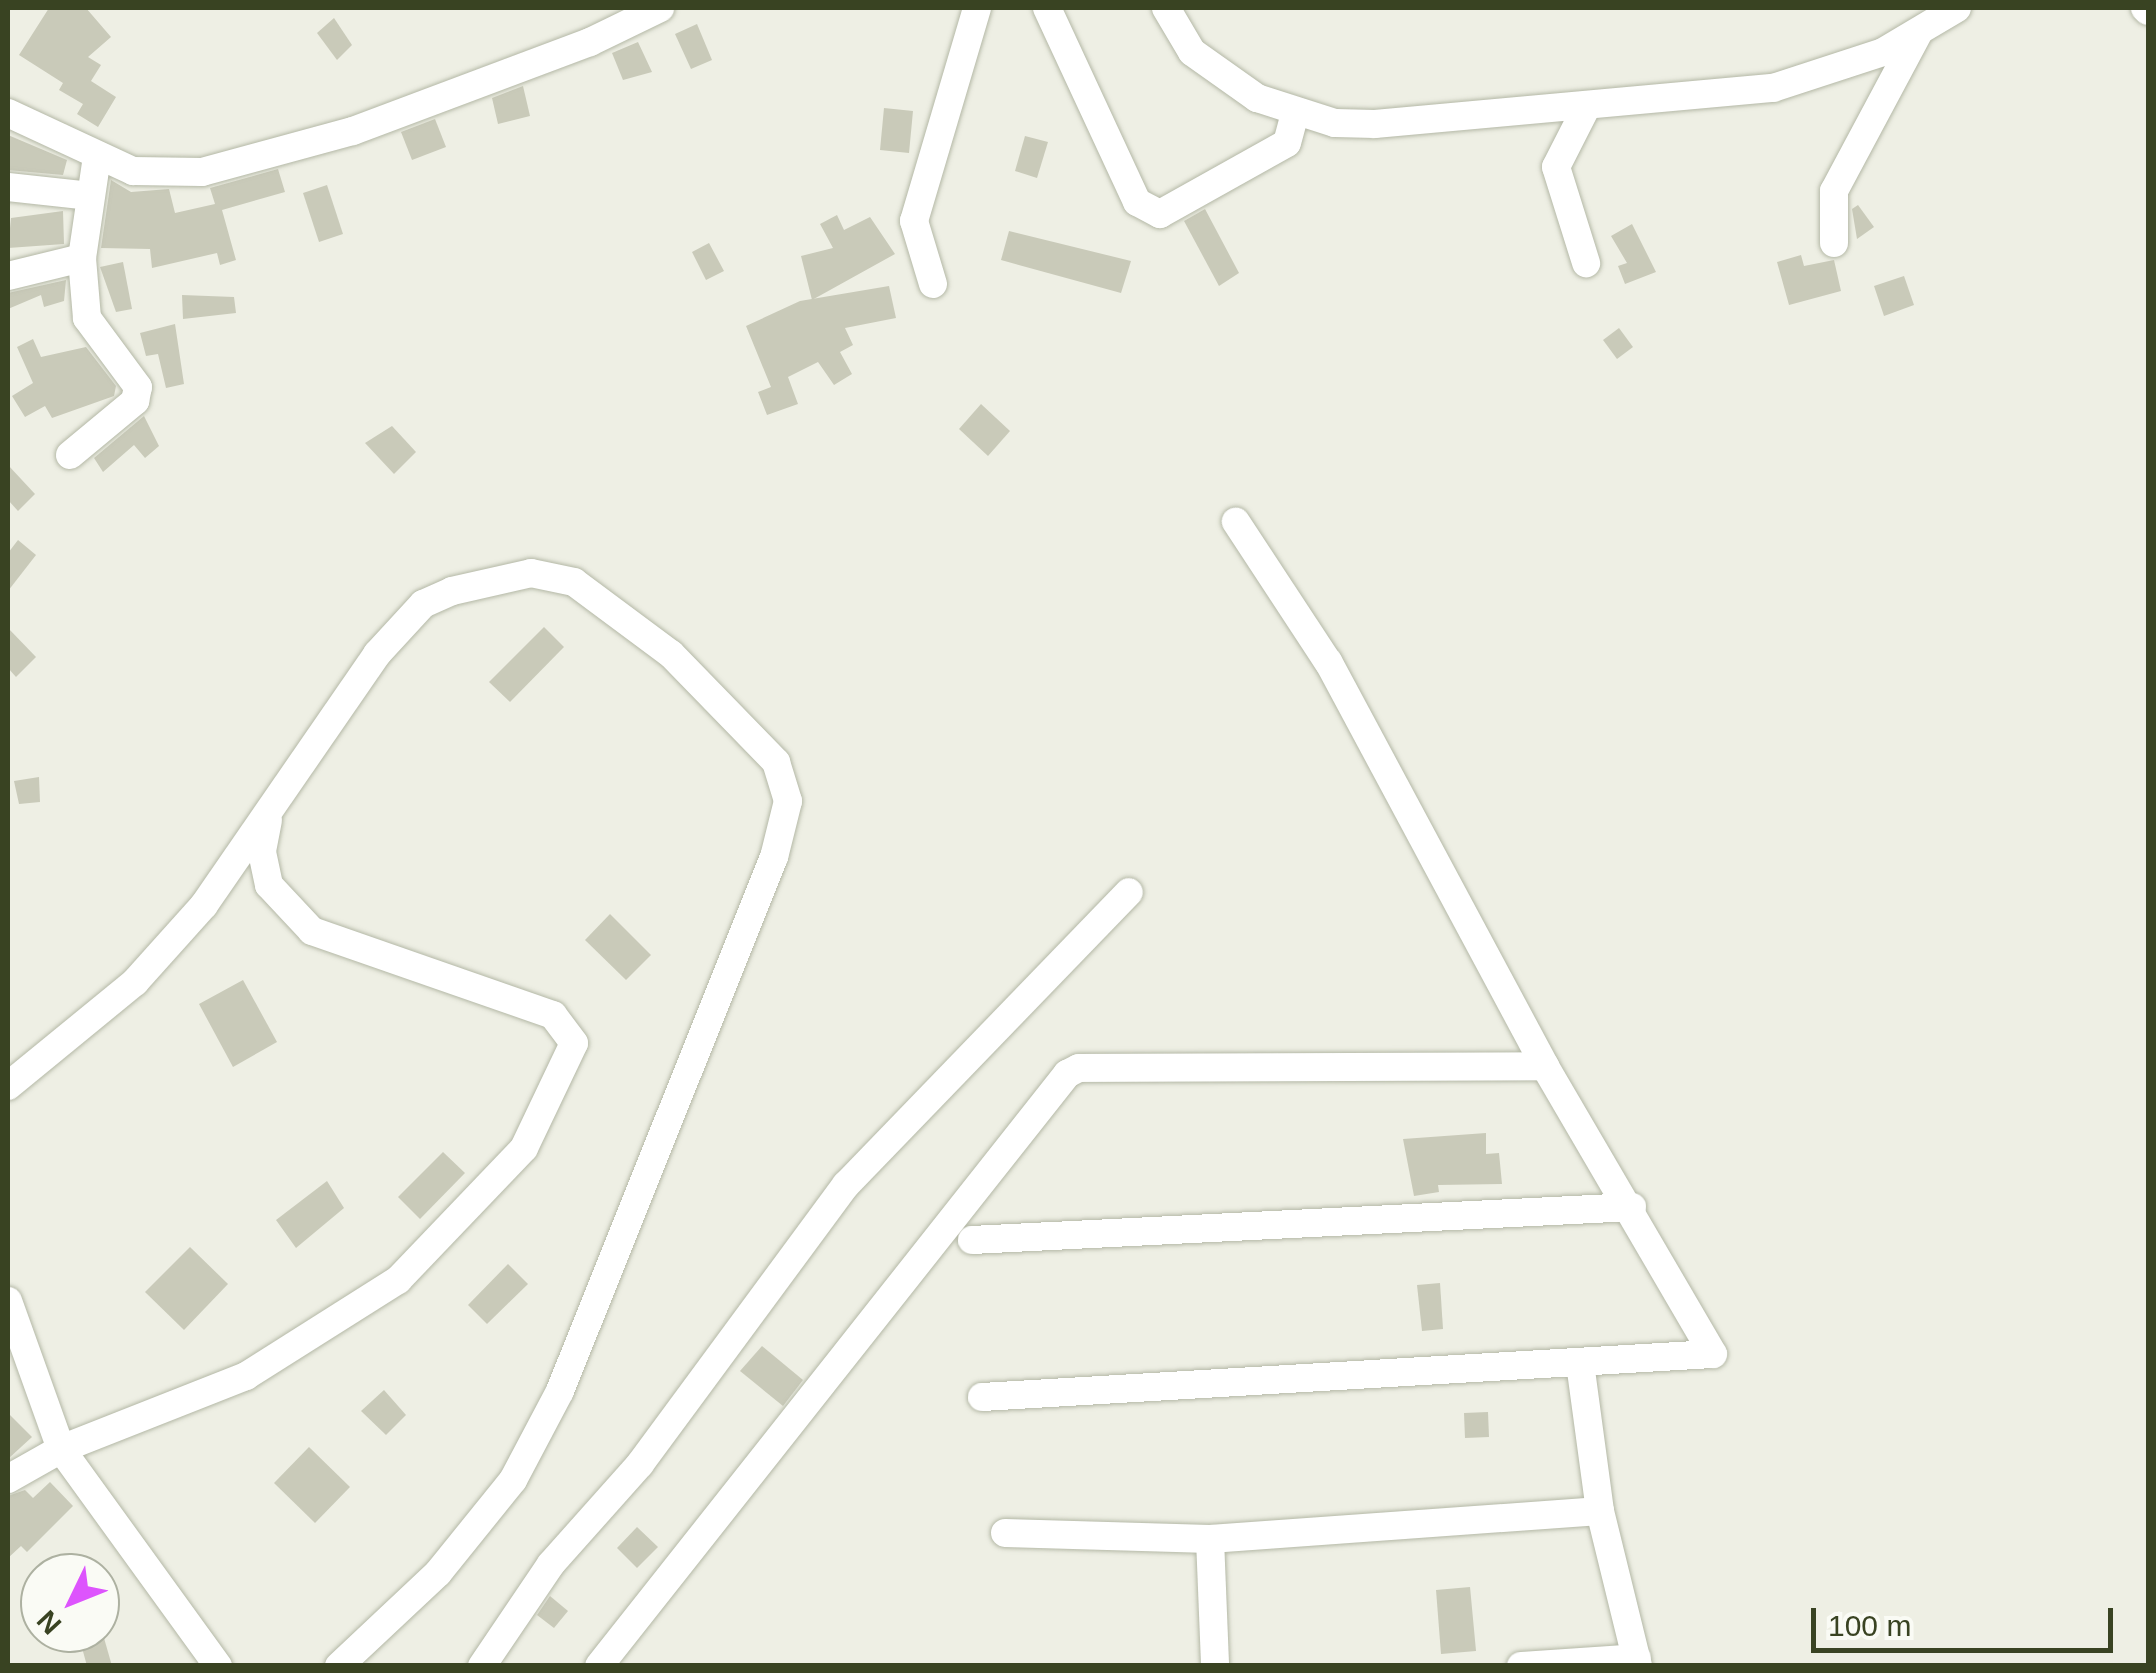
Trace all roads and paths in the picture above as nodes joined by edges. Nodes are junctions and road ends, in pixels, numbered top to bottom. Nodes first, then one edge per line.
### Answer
1 (660, 8) edge
2 (977, 8) edge
3 (1046, 8) edge
4 (1166, 8) edge
5 (1957, 8) edge
6 (1918, 34) junction
7 (1586, 108) junction
8 (8, 113) edge
9 (1295, 114) junction
10 (97, 156) junction
11 (8, 187) edge
12 (91, 196) junction
13 (1834, 243) dead end
14 (82, 258) junction
15 (1586, 263) dead end
16 (8, 276) edge
17 (934, 284) dead end
18 (70, 455) dead end
19 (1236, 522) dead end
20 (269, 818) junction
21 (1129, 892) dead end
22 (1545, 1066) junction
23 (8, 1086) edge
24 (1632, 1208) junction
25 (972, 1240) dead end
26 (8, 1301) edge
27 (1580, 1362) junction
28 (982, 1397) dead end
29 (61, 1449) junction
30 (8, 1479) edge
31 (1600, 1511) junction
32 (1005, 1532) dead end
33 (1210, 1538) junction
34 (1638, 1662) edge
35 (218, 1666) edge
36 (338, 1666) edge
37 (482, 1666) edge
38 (599, 1666) edge
39 (1215, 1666) edge
40 (1522, 1666) edge

1 - 10 street
2 - 17 street
3 - 9 street
4 - 9 street
5 - 6 street
6 - 7 street
6 - 13 street
7 - 9 street
7 - 15 street
8 - 10 street
10 - 12 street
11 - 12 street
12 - 14 street
14 - 16 street
14 - 18 street
19 - 22 street
20 - 23 street
20 - 29 street
20 - 36 street
21 - 37 street
22 - 24 street
22 - 38 street
24 - 25 street
24 - 27 street
26 - 29 street
27 - 28 street
27 - 31 street
29 - 30 street
29 - 35 street
31 - 33 street
31 - 34 street
32 - 33 street
33 - 39 street
34 - 40 street

